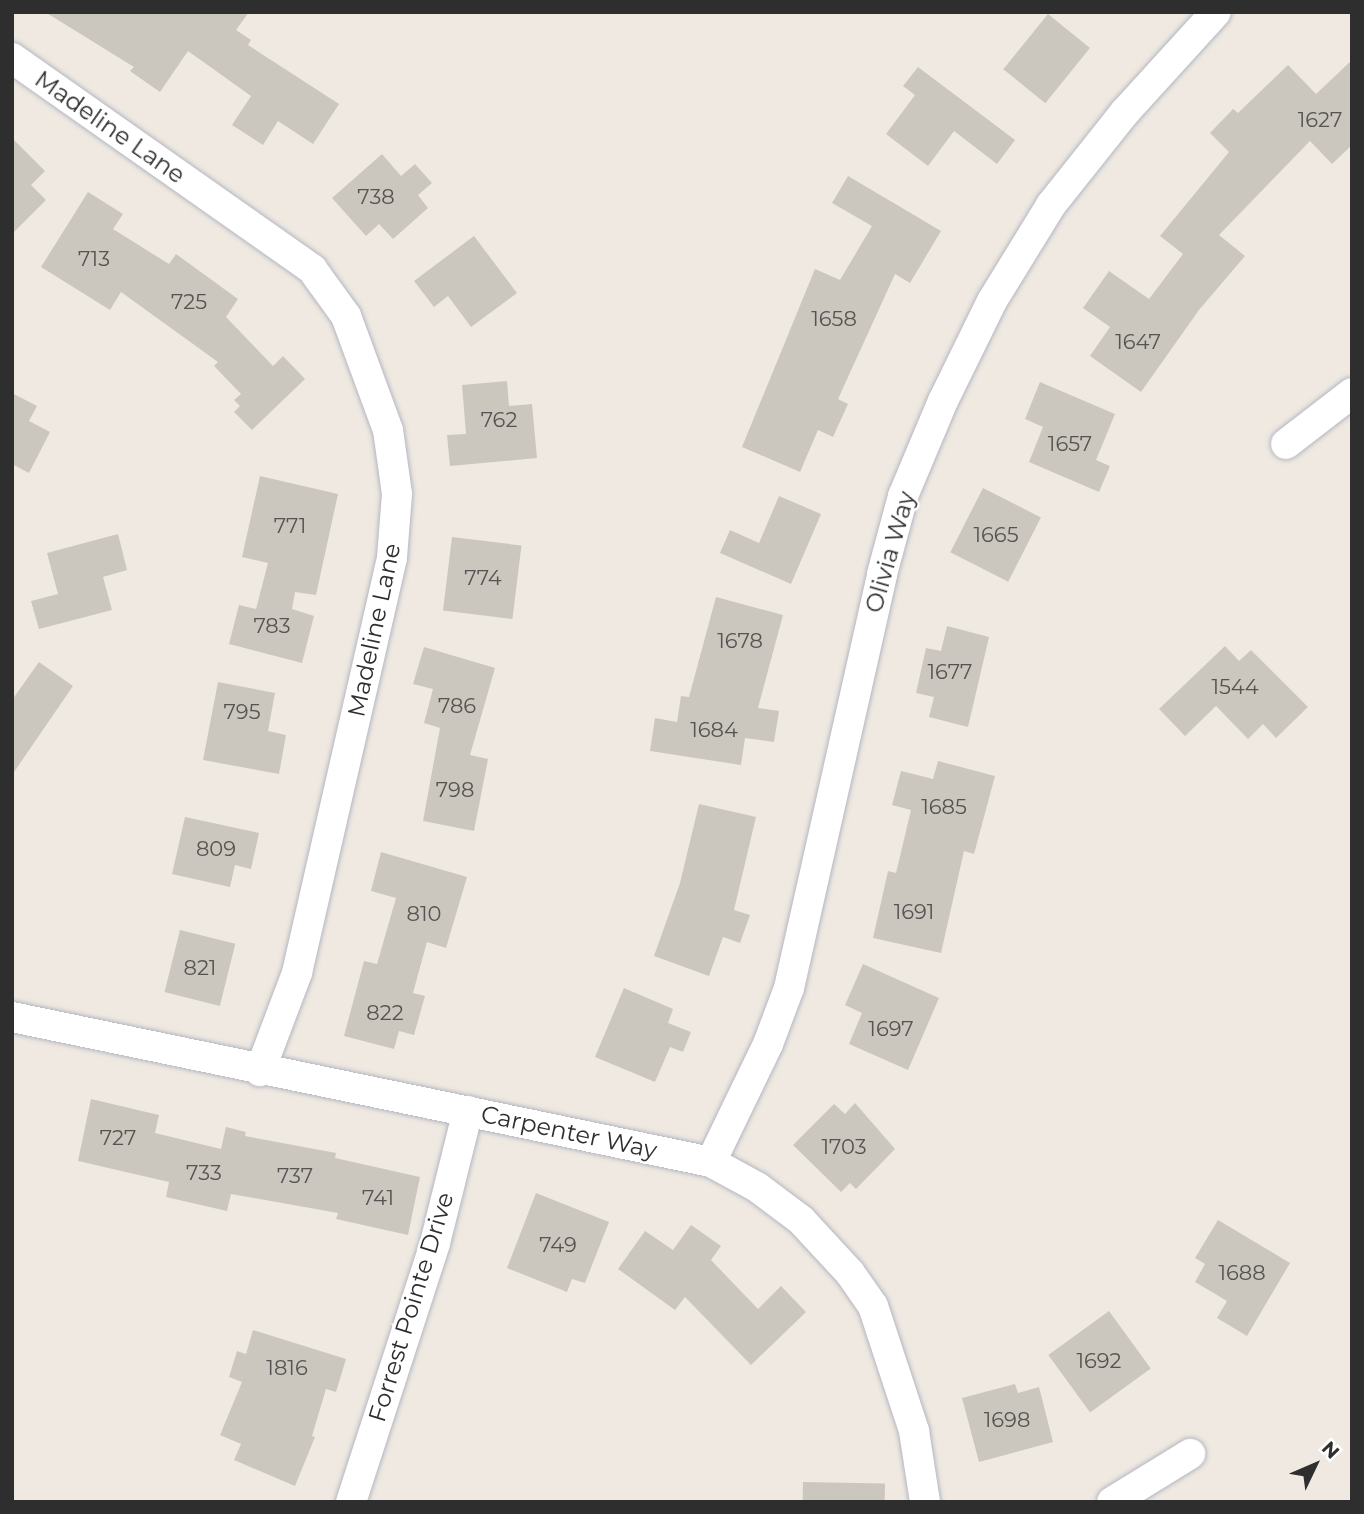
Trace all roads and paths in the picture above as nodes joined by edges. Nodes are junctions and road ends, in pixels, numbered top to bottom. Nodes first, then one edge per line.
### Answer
1 (1216, 12) edge
2 (12, 58) edge
3 (1352, 393) edge
4 (1286, 444) dead end
5 (12, 1017) edge
6 (260, 1071) junction
7 (468, 1111) junction
8 (711, 1162) junction
9 (1190, 1454) dead end
10 (351, 1502) edge
11 (925, 1502) edge
12 (1112, 1502) edge

1 - 8 street, Olivia Way
2 - 6 street, Madeline Lane
3 - 4 street
5 - 6 street, Carpenter Way
6 - 7 street, Carpenter Way
7 - 8 street, Carpenter Way
7 - 10 street, Forrest Pointe Drive
8 - 11 street, Carpenter Way
9 - 12 street

